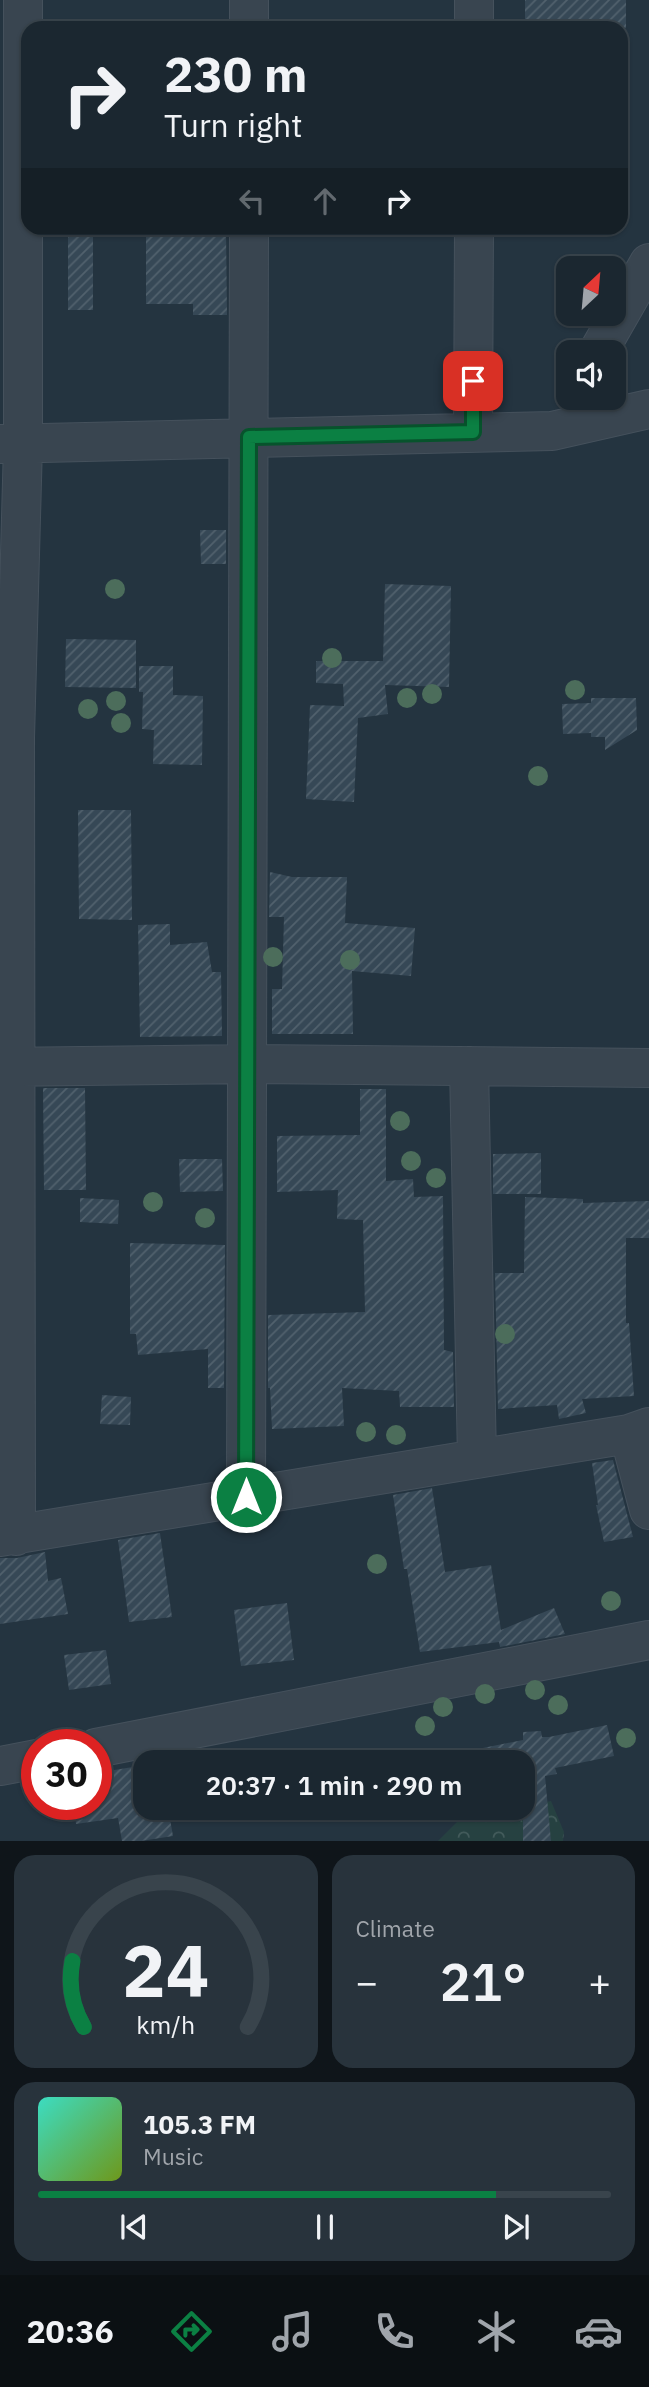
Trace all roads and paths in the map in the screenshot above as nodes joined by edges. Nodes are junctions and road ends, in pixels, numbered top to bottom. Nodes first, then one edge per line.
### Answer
1 (23, 0) edge
2 (249, 0) edge
3 (474, 0) edge
4 (22, 21) edge
5 (249, 21) edge
6 (474, 21) edge
7 (21, 81) edge
8 (249, 235) edge
9 (474, 235) edge
10 (649, 263) edge
11 (605, 340) edge
12 (649, 409) edge
13 (564, 410) edge
14 (552, 430) junction
15 (473, 432) junction
16 (249, 437) junction
17 (12, 444) edge
18 (248, 1064) junction
19 (469, 1066) junction
20 (8, 1067) edge
21 (649, 1068) edge
22 (639, 1431) edge
23 (477, 1459) junction
24 (246, 1497) junction
25 (649, 1510) edge
26 (8, 1537) edge
27 (649, 1640) edge
28 (112, 1745) edge
29 (21, 1762) edge
30 (0, 1766) edge

1 - 4 street
2 - 5 street
3 - 6 street
7 - 17 street
8 - 16 street
9 - 15 street
10 - 11 street
12 - 14 street
13 - 14 street
14 - 15 street
15 - 16 street
16 - 17 street
16 - 18 street
17 - 20 street
18 - 19 street
18 - 20 street
18 - 24 street
19 - 21 street
19 - 23 street
20 - 26 street
22 - 23 street
22 - 25 street
23 - 24 street
24 - 26 street
27 - 28 street
29 - 30 street

